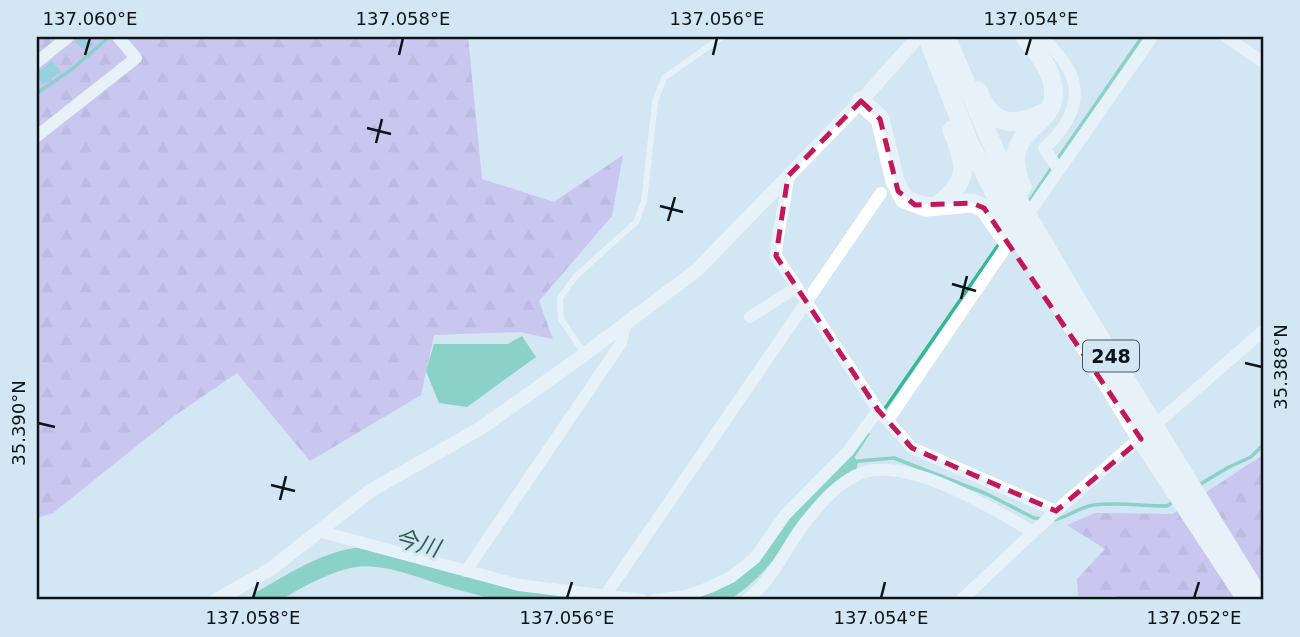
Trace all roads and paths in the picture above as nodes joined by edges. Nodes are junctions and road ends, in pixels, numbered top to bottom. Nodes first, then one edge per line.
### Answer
1 (68, 37) edge
2 (118, 37) edge
3 (722, 37) edge
4 (956, 37) edge
5 (1025, 37) edge
6 (1044, 37) edge
7 (1152, 37) edge
8 (1226, 37) edge
9 (928, 40) edge
10 (37, 62) edge
11 (1263, 62) edge
12 (862, 101) junction
13 (1050, 109) junction
14 (37, 135) edge
15 (1059, 170) junction
16 (788, 176) junction
17 (881, 193) dead end
18 (935, 207) junction
19 (1015, 215) junction
20 (797, 286) junction
21 (807, 301) junction
22 (750, 317) dead end
23 (625, 325) junction
24 (1263, 331) edge
25 (585, 354) junction
26 (878, 410) junction
27 (888, 420) junction
28 (1195, 508) junction
29 (1056, 511) junction
30 (1038, 528) junction
31 (318, 531) junction
32 (466, 571) junction
33 (603, 598) edge
34 (216, 600) edge
35 (642, 600) edge
36 (655, 600) edge
37 (746, 600) edge
38 (961, 600) edge
39 (1247, 600) edge
40 (1261, 600) edge

1 - 10 street
2 - 14 street
3 - 25 lane
4 - 13 highway
5 - 13 highway
6 - 15 street
7 - 15 street
8 - 11 street
9 - 12 street
9 - 18 highway
9 - 19 highway
12 - 16 street
12 - 18 highway
13 - 19 highway
15 - 27 street
16 - 20 street
16 - 23 street
17 - 21 street
18 - 19 highway
19 - 28 highway, 248
19 - 28 highway, 248
20 - 21 street
20 - 22 street
21 - 26 street
21 - 33 street
23 - 25 street
23 - 32 street
24 - 29 street
25 - 31 street
26 - 27 street
26 - 36 street
27 - 29 street
28 - 39 highway, 248
28 - 40 highway, 248
29 - 30 street
30 - 37 street
30 - 38 street
31 - 32 street
31 - 34 street
32 - 33 street
33 - 35 street

